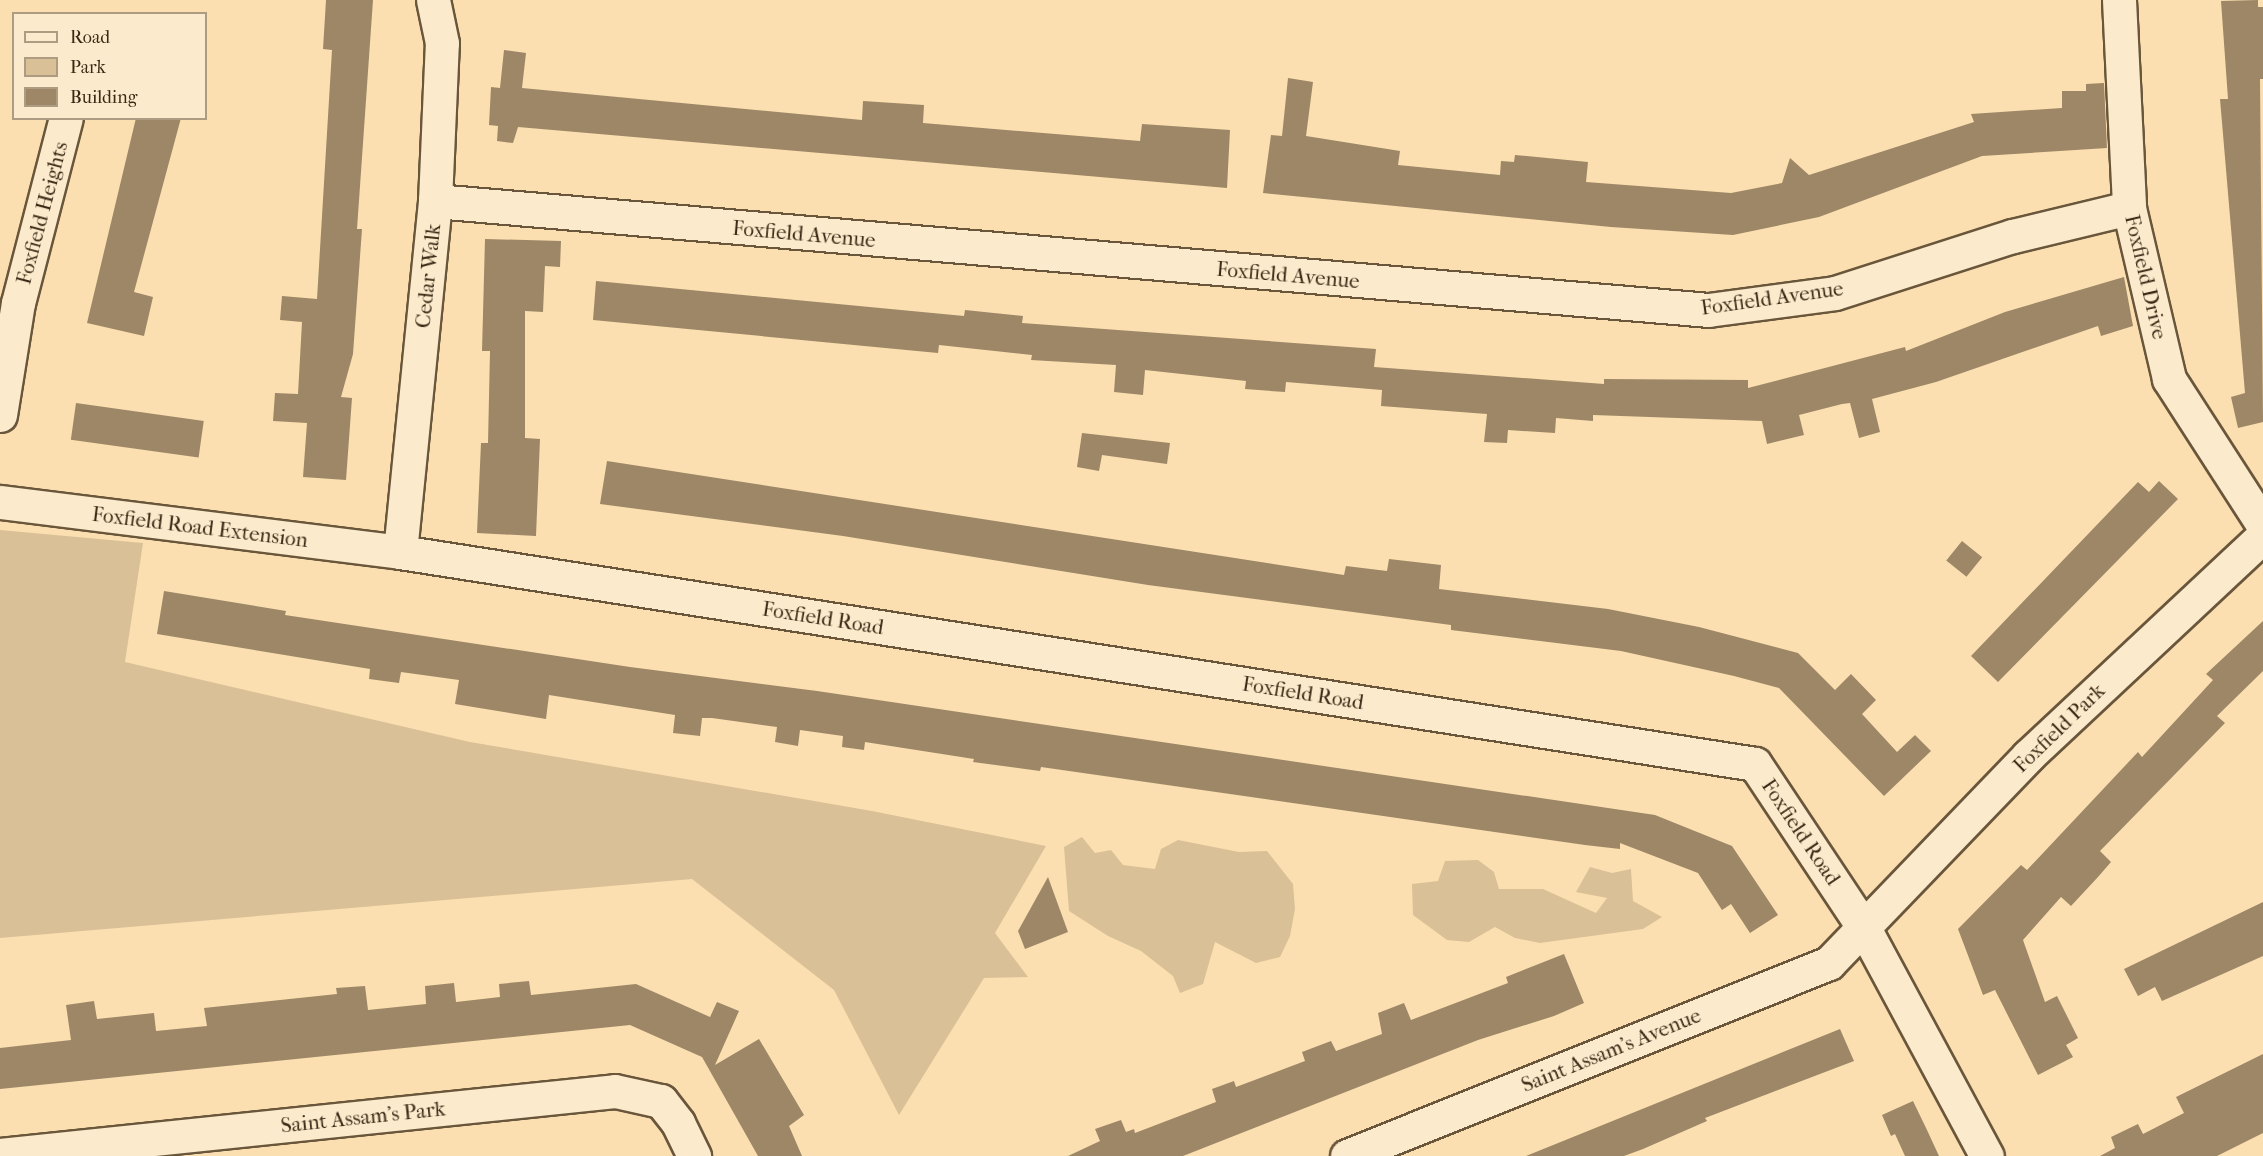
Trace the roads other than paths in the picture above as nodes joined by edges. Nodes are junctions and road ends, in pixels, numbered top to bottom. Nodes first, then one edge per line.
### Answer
1 (433, 0) edge
2 (2119, 0) edge
3 (65, 120) edge
4 (435, 201) junction
5 (2129, 208) junction
6 (0, 415) edge
7 (0, 502) edge
8 (2263, 525) edge
9 (2263, 536) edge
10 (400, 552) junction
11 (1864, 928) junction
12 (0, 1155) edge
13 (694, 1156) edge
14 (1347, 1156) edge
15 (1987, 1156) edge

1 - 4 street, Cedar Walk
2 - 5 street, Foxfield Drive
3 - 6 street, Foxfield Heights
4 - 5 street, Foxfield Avenue
4 - 10 street, Cedar Walk
5 - 8 street, Foxfield Drive
7 - 10 street, Foxfield Road Extension
9 - 11 street, Foxfield Park
10 - 11 street, Foxfield Road
11 - 14 street, Saint Assam's Avenue
11 - 15 street, Foxfield Road
12 - 13 street, Saint Assam's Park

